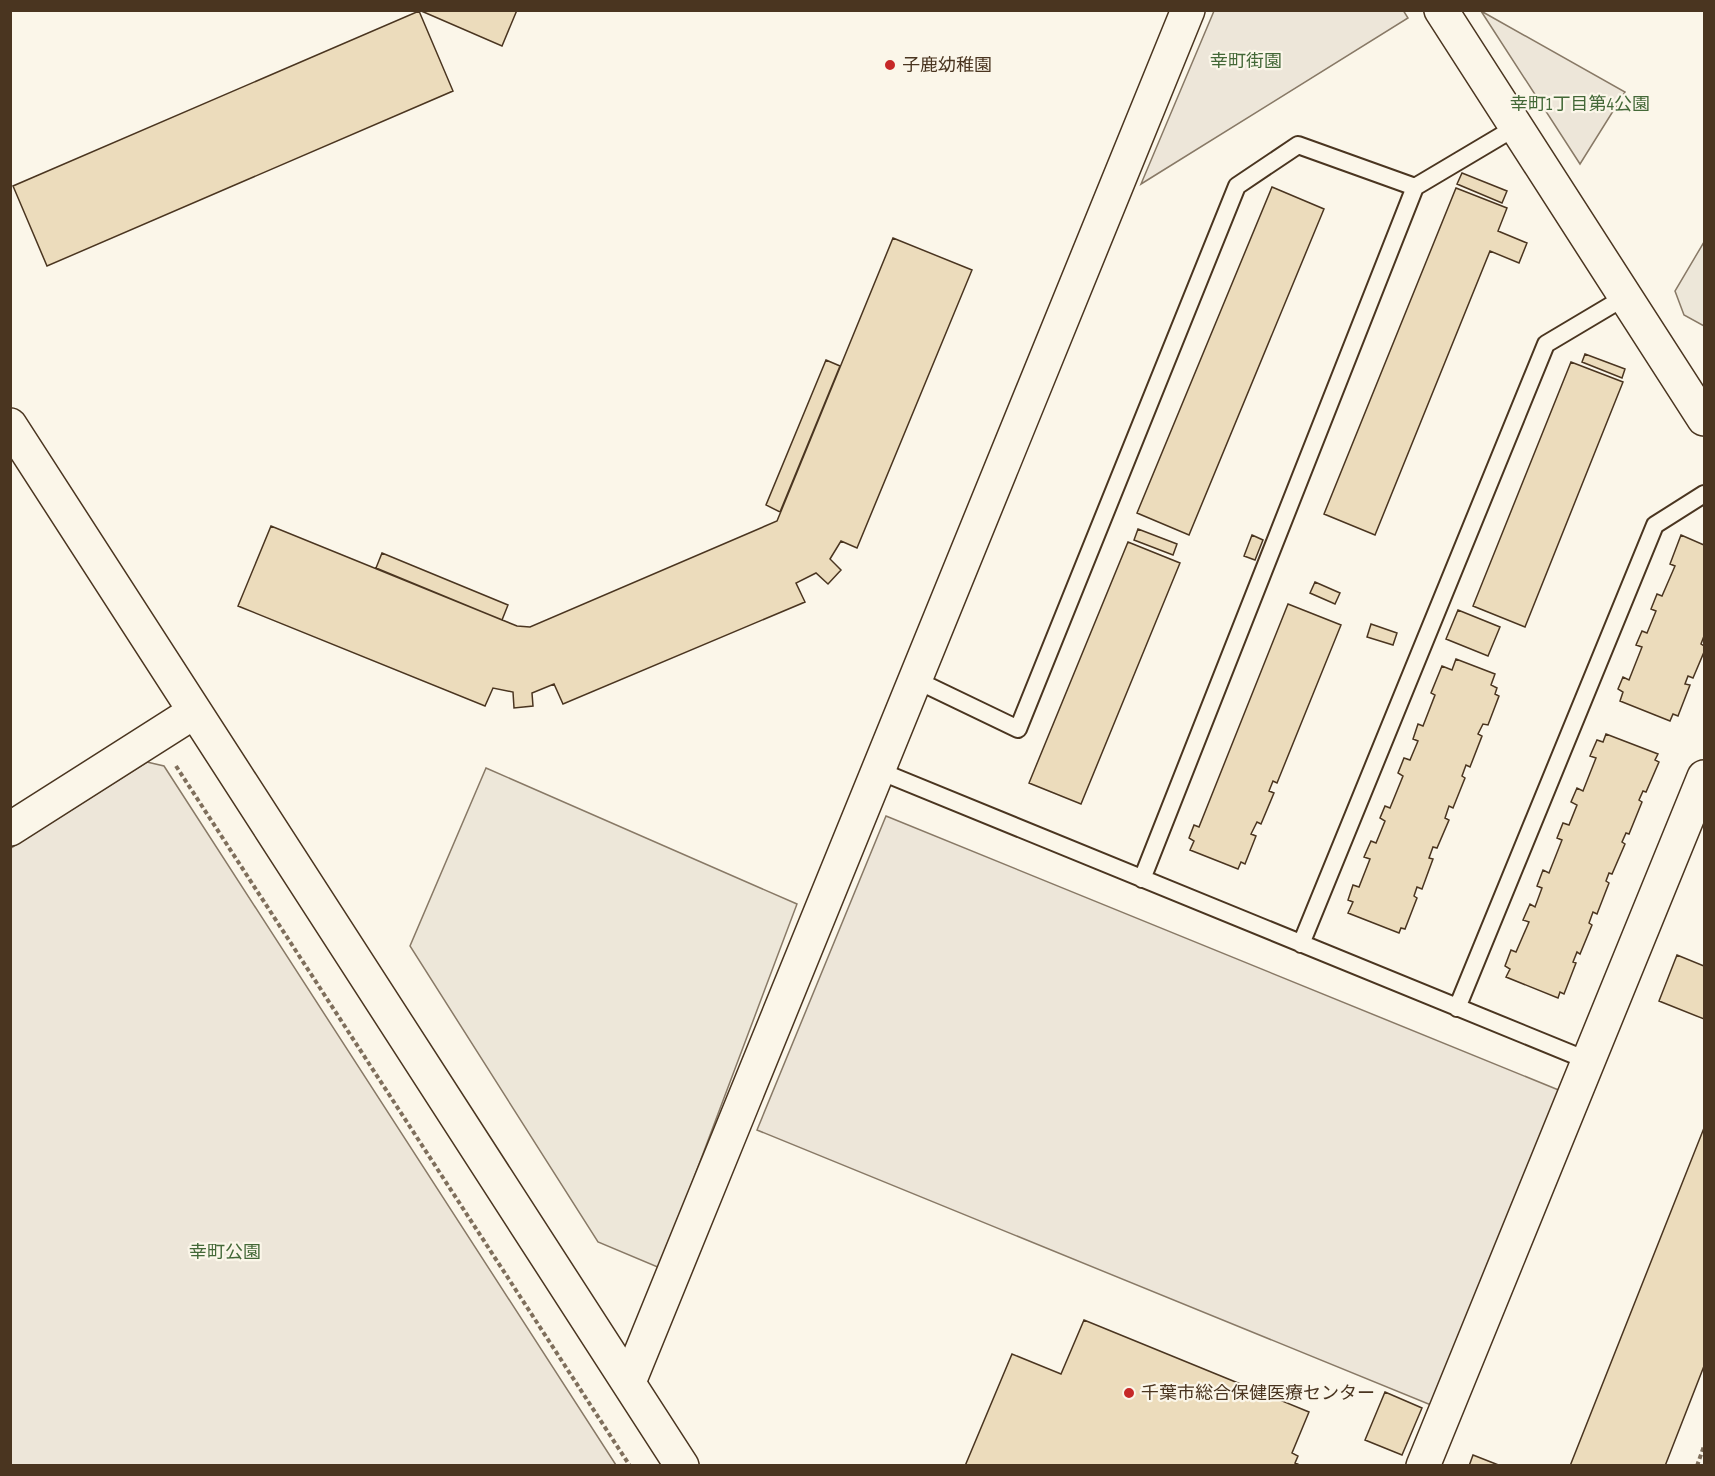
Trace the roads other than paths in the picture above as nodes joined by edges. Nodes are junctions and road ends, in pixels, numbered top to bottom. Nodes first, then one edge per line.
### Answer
1 (1188, 10) edge
2 (1441, 10) edge
3 (1516, 127) junction
4 (1416, 187) junction
5 (1626, 297) junction
6 (1704, 419) edge
7 (10, 425) edge
8 (1704, 494) edge
9 (915, 680) junction
10 (194, 712) junction
11 (877, 770) junction
12 (1704, 777) edge
13 (10, 829) edge
14 (1142, 879) junction
15 (1301, 944) junction
16 (1457, 1008) junction
17 (1589, 1061) junction
18 (629, 1382) junction
19 (682, 1466) edge
20 (1423, 1466) edge

1 - 9 street
2 - 3 street
3 - 4 lane
3 - 5 street
4 - 9 lane
4 - 14 lane
5 - 6 street
5 - 15 lane
7 - 10 street
8 - 16 lane
9 - 11 street
10 - 13 street
10 - 18 street
11 - 14 lane
11 - 18 street
12 - 17 street
14 - 15 lane
15 - 16 lane
16 - 17 lane
17 - 20 street
18 - 19 street

